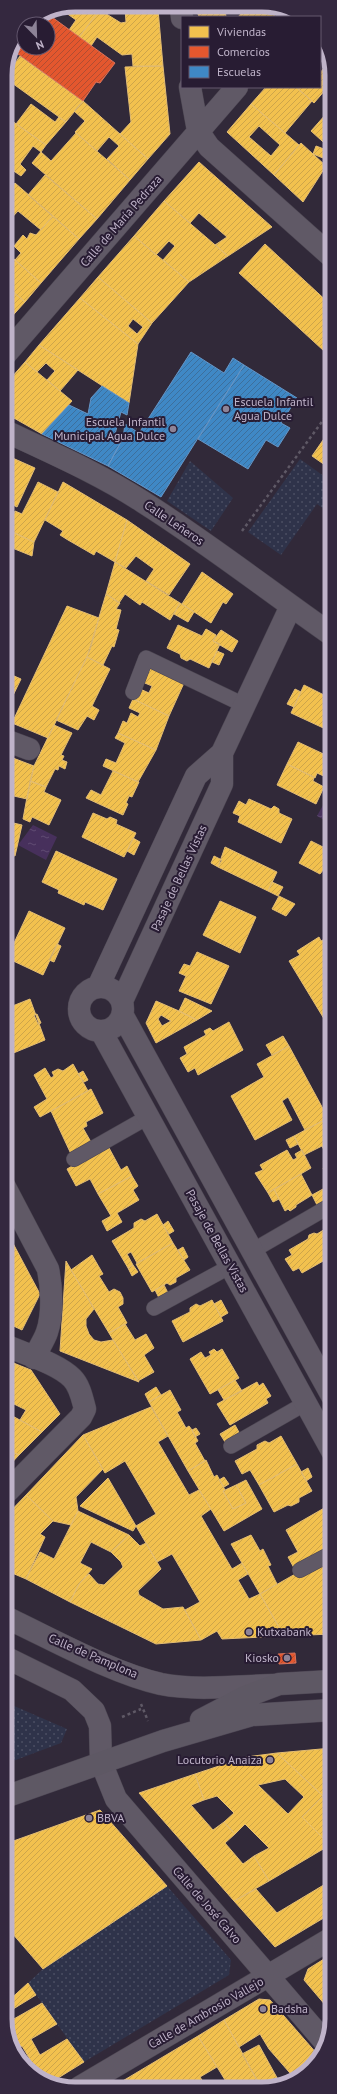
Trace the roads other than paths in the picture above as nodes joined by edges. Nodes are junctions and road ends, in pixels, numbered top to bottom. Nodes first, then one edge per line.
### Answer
1 (190, 88) edge
2 (236, 88) edge
3 (198, 131) junction
4 (325, 252) edge
5 (12, 347) edge
6 (12, 434) edge
7 (291, 606) junction
8 (325, 630) edge
9 (132, 692) dead end
10 (244, 705) junction
11 (12, 743) edge
12 (30, 749) dead end
13 (222, 753) junction
14 (98, 987) junction
15 (122, 1008) junction
16 (100, 1032) junction
17 (148, 1117) junction
18 (74, 1159) dead end
19 (12, 1201) edge
20 (325, 1209) edge
21 (252, 1251) junction
22 (231, 1266) junction
23 (154, 1308) dead end
24 (12, 1348) edge
25 (34, 1358) junction
26 (325, 1381) edge
27 (306, 1403) junction
28 (325, 1438) edge
29 (231, 1446) dead end
30 (12, 1487) edge
31 (325, 1557) edge
32 (300, 1570) dead end
33 (12, 1620) edge
34 (12, 1660) edge
35 (325, 1681) edge
36 (279, 1684) junction
37 (325, 1710) edge
38 (157, 1733) junction
39 (101, 1762) junction
40 (12, 1794) edge
41 (325, 1942) edge
42 (268, 1977) junction
43 (322, 2038) edge
44 (89, 2082) edge

1 - 3 street
2 - 3 street, Calle de María Pedraza
3 - 4 street
3 - 5 street, Calle de María Pedraza
6 - 7 street, Calle Leñeros
7 - 8 street, Calle Leñeros
7 - 10 street, Pasaje de Bellas Vistas
9 - 10 lane
10 - 13 street, Pasaje de Bellas Vistas
11 - 12 street
13 - 14 street, Pasaje de Bellas Vistas
13 - 15 street, Pasaje de Bellas Vistas
14 - 15 street
14 - 16 street, Pasaje de Bellas Vistas
15 - 16 street, Pasaje de Bellas Vistas
15 - 21 street
16 - 17 street, Pasaje de Bellas Vistas
17 - 18 lane
17 - 22 street, Pasaje de Bellas Vistas
19 - 25 street
20 - 21 lane
21 - 26 street
22 - 23 lane
22 - 27 street, Pasaje de Bellas Vistas
24 - 25 street
25 - 30 street
27 - 28 street, Pasaje de Bellas Vistas
27 - 29 lane
31 - 32 lane
33 - 36 street, Calle de Pamplona
34 - 39 street
35 - 36 street
36 - 38 street
37 - 38 street
38 - 39 street
39 - 40 street
39 - 42 street, Calle de José Calvo
41 - 42 street, Calle de Ambrosio Vallejo
42 - 43 street, Calle de José Calvo
42 - 44 street, Calle de Ambrosio Vallejo

